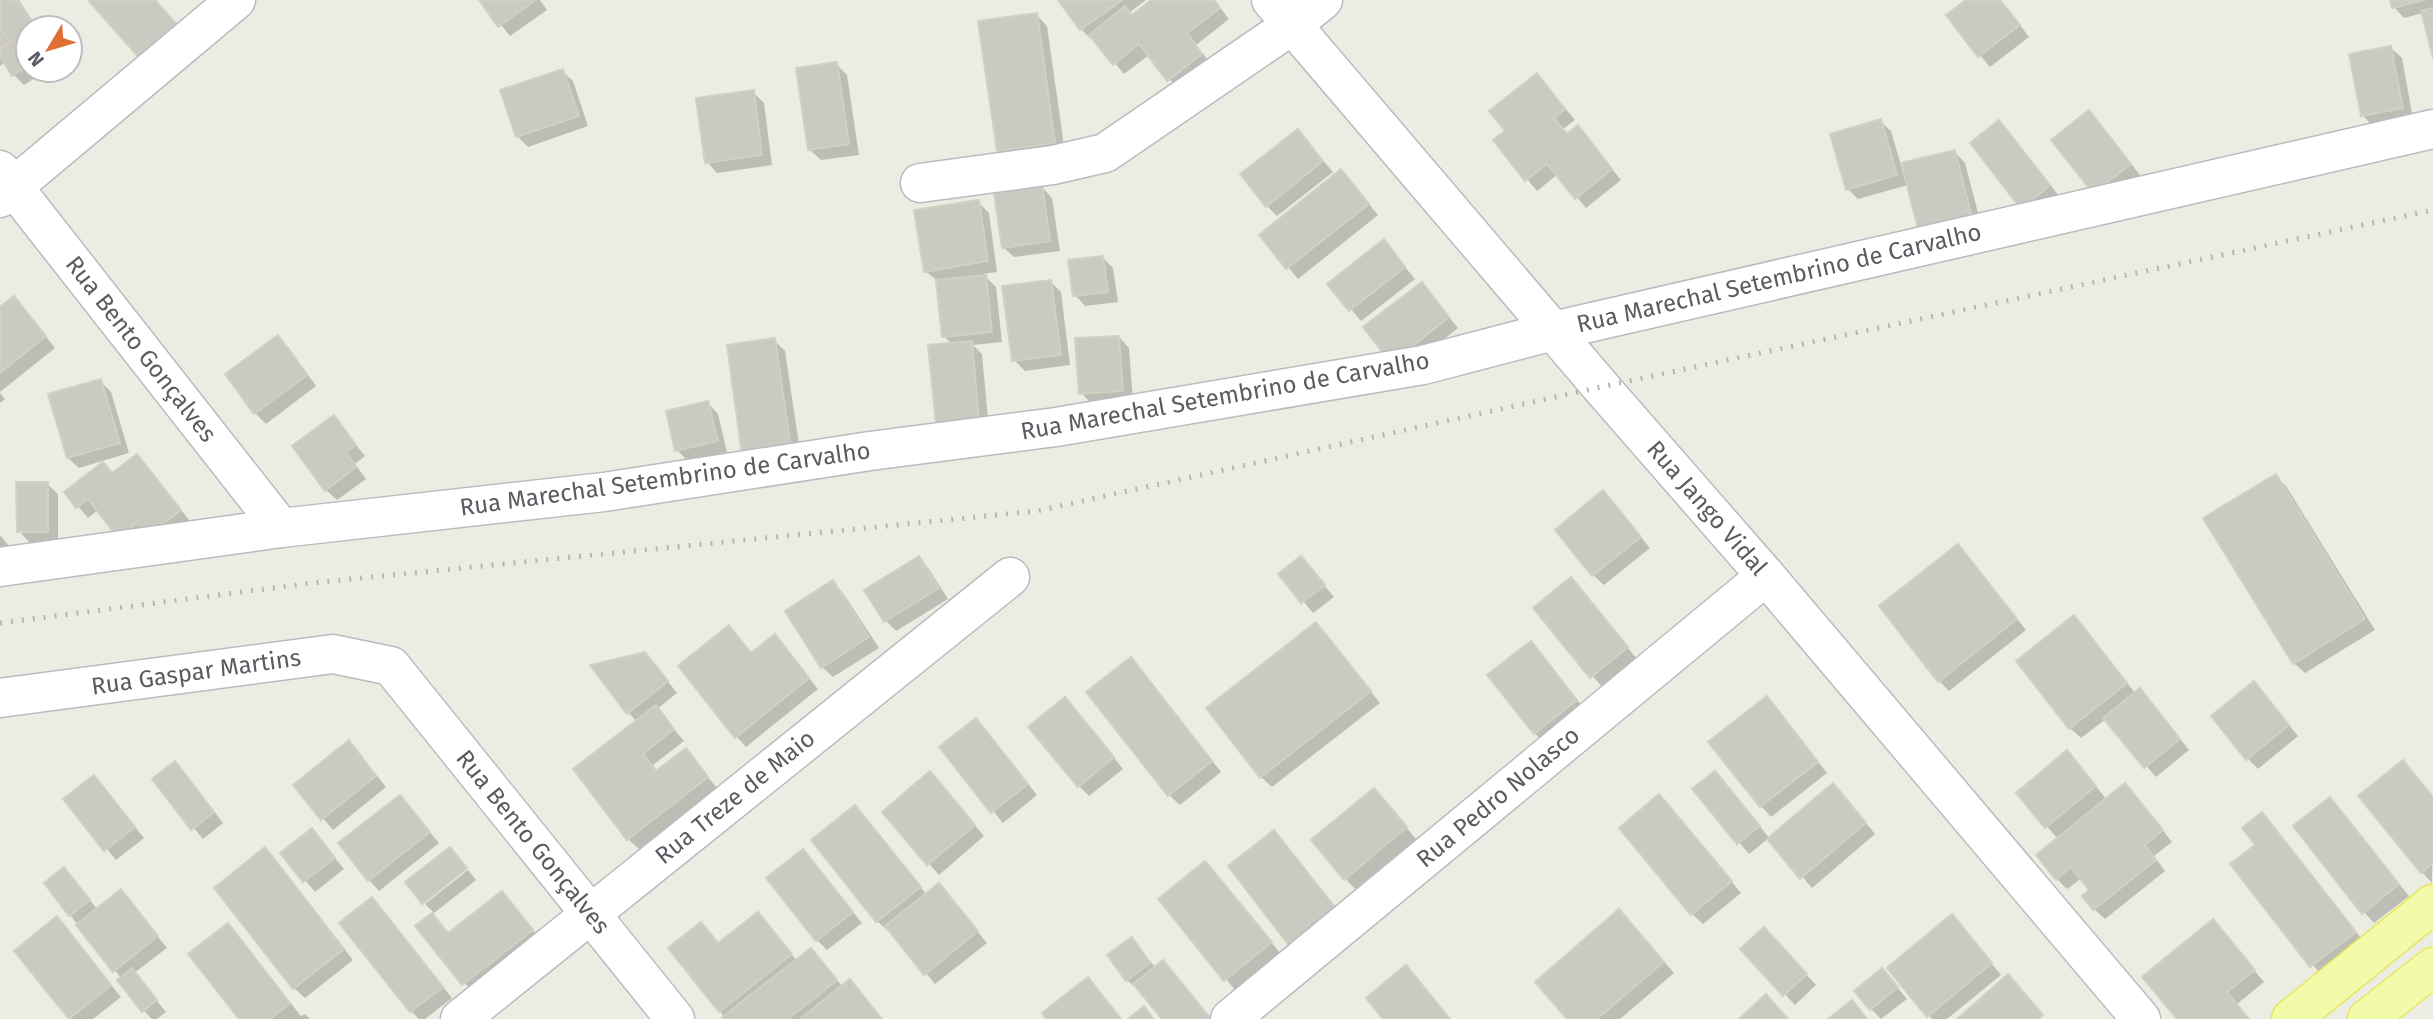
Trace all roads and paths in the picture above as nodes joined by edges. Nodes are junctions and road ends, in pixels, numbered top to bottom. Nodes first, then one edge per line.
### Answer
1 (236, 0) edge
2 (1323, 0) edge
3 (1281, 13) edge
4 (2433, 129) edge
5 (920, 183) dead end
6 (5, 185) edge
7 (1553, 331) junction
8 (281, 528) junction
9 (0, 568) edge
10 (1766, 576) junction
11 (1010, 577) dead end
12 (391, 666) joint
13 (0, 698) edge
14 (2433, 904) edge
15 (590, 913) junction
16 (2433, 967) edge
17 (460, 1019) edge
18 (675, 1019) edge
19 (1230, 1019) edge
20 (2141, 1019) edge
21 (2291, 1019) edge
22 (2367, 1019) edge

1 - 6 street
2 - 3 street
3 - 5 street
3 - 7 street, Rua Jango Vidal
4 - 7 street, Rua Marechal Setembrino de Carvalho
6 - 8 street, Rua Bento Gonçalves
7 - 8 street, Rua Marechal Setembrino de Carvalho
7 - 10 street, Rua Jango Vidal
8 - 9 street, Rua Marechal Setembrino de Carvalho
10 - 19 street, Rua Pedro Nolasco
10 - 20 street, Rua Jango Vidal
11 - 15 street, Rua Treze de Maio
12 - 13 street, Rua Gaspar Martins
12 - 15 street, Rua Bento Gonçalves
14 - 21 main road
15 - 17 street, Rua Treze de Maio
15 - 18 street, Rua Bento Gonçalves
16 - 22 main road

